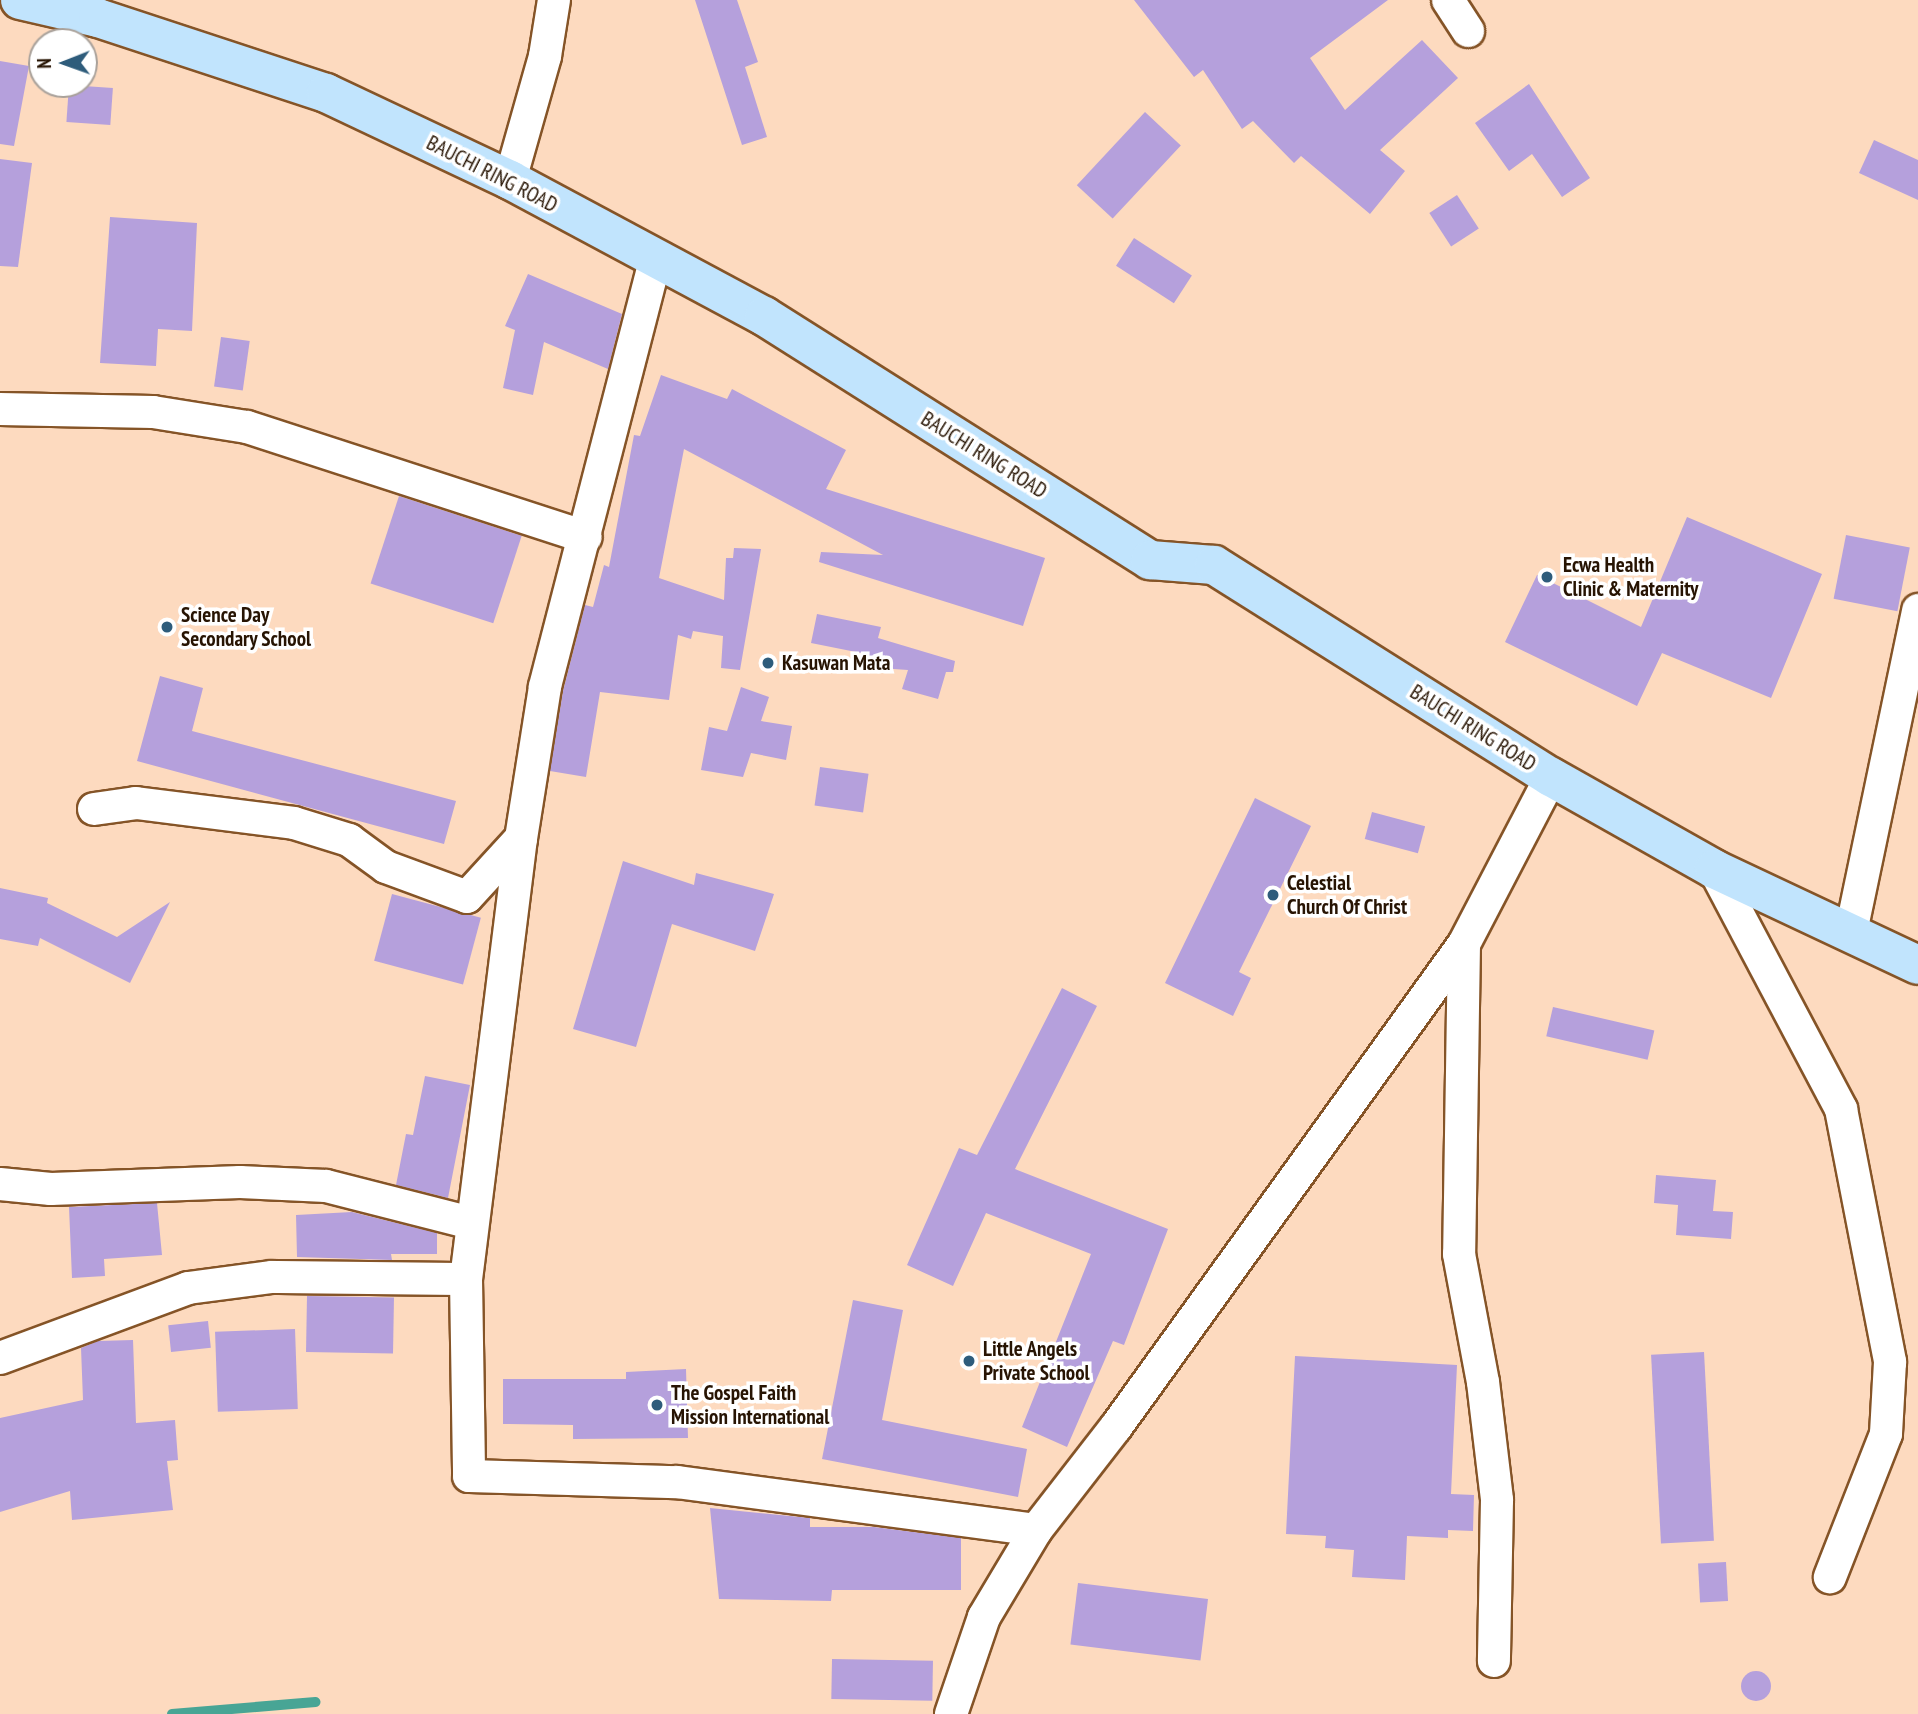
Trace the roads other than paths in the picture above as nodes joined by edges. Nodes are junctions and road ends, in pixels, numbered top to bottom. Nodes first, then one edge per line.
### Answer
1 (20, 0) edge
2 (531, 0) edge
3 (554, 0) edge
4 (1448, 0) edge
5 (1468, 31) dead end
6 (545, 56) junction
7 (510, 180) junction
8 (655, 261) junction
9 (0, 409) edge
10 (586, 537) junction
11 (1918, 610) edge
12 (1551, 777) junction
13 (94, 809) dead end
14 (521, 838) junction
15 (1714, 869) junction
16 (1851, 932) junction
17 (1464, 944) junction
18 (1918, 965) edge
19 (0, 1184) edge
20 (471, 1223) junction
21 (466, 1279) junction
22 (0, 1358) edge
23 (1036, 1530) junction
24 (1830, 1577) dead end
25 (1494, 1661) dead end
26 (951, 1714) edge

1 - 7 main road, BAUCHI RING ROAD
2 - 6 street
3 - 6 street
4 - 5 street
6 - 7 street
7 - 8 main road, BAUCHI RING ROAD
8 - 10 street
8 - 12 main road, BAUCHI RING ROAD
9 - 10 street
10 - 14 street
11 - 16 street
12 - 15 main road, BAUCHI RING ROAD
12 - 17 street
13 - 14 street
14 - 20 street
15 - 16 main road, BAUCHI RING ROAD
15 - 24 street
16 - 18 main road, BAUCHI RING ROAD
17 - 23 street
17 - 25 street
19 - 20 street
20 - 21 street
21 - 22 street
21 - 23 street
23 - 26 street

